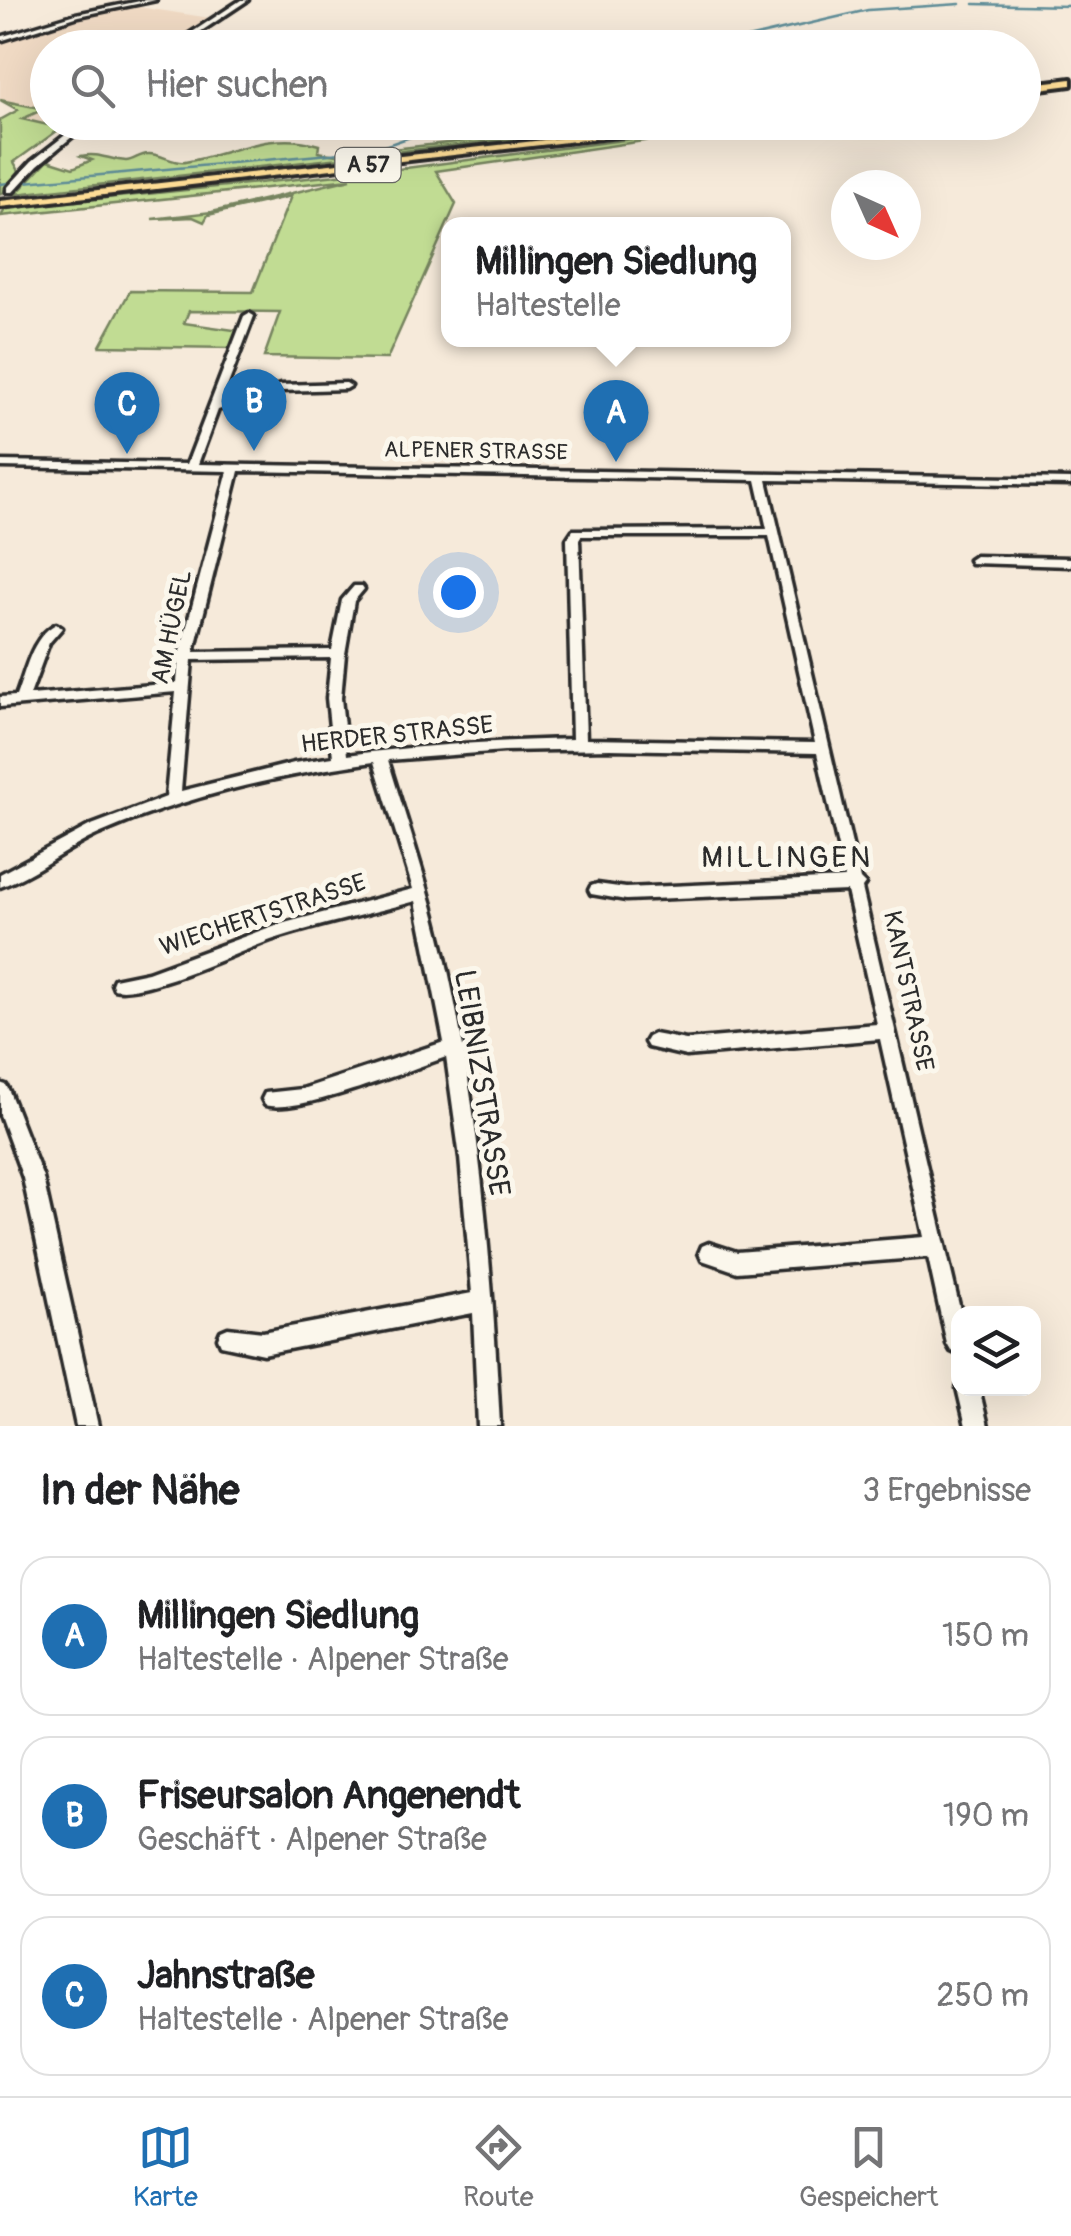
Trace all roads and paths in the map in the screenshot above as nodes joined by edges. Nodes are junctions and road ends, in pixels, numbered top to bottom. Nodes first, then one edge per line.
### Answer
1 (154, 0) edge
2 (245, 0) edge
3 (199, 30) edge
4 (0, 39) edge
5 (1071, 79) edge
6 (1041, 83) edge
7 (64, 140) edge
8 (532, 140) edge
9 (562, 140) edge
10 (3, 198) edge
11 (249, 316) dead end
12 (346, 386) dead end
13 (214, 408) junction
14 (0, 464) edge
15 (191, 466) junction
16 (234, 468) junction
17 (761, 476) junction
18 (1071, 482) edge
19 (771, 533) junction
20 (974, 560) dead end
21 (1071, 562) edge
22 (358, 589) dead end
23 (56, 628) dead end
24 (338, 654) junction
25 (186, 656) junction
26 (181, 687) junction
27 (22, 699) junction
28 (0, 702) edge
29 (579, 742) junction
30 (821, 748) junction
31 (379, 755) junction
32 (340, 759) junction
33 (173, 799) junction
34 (0, 880) edge
35 (857, 884) junction
36 (596, 890) dead end
37 (422, 893) junction
38 (120, 984) dead end
39 (888, 1031) junction
40 (654, 1042) dead end
41 (454, 1047) junction
42 (0, 1090) edge
43 (271, 1098) dead end
44 (937, 1246) junction
45 (709, 1253) dead end
46 (484, 1301) junction
47 (951, 1311) edge
48 (228, 1338) dead end
49 (970, 1396) edge
50 (86, 1426) edge
51 (489, 1426) edge
52 (977, 1426) edge

1 - 4 street
2 - 3 street
5 - 6 highway
7 - 10 street
8 - 10 highway, A 57
9 - 10 highway, A 57
11 - 13 street
12 - 13 street
13 - 15 street
14 - 15 street, ALPENER STRASSE
15 - 16 street, ALPENER STRASSE
16 - 17 street, ALPENER STRASSE
16 - 25 street, AM HÜGEL
17 - 18 street, ALPENER STRASSE
17 - 19 street, KANTSTRASSE
19 - 29 street
19 - 30 street, KANTSTRASSE
20 - 21 street
22 - 24 street
23 - 27 street
24 - 25 street
24 - 32 street
25 - 26 street, AM HÜGEL
26 - 27 street
26 - 33 street, AM HÜGEL
27 - 28 street
29 - 30 street, HERDER STRASSE
29 - 31 street, HERDER STRASSE
30 - 35 street, KANTSTRASSE
31 - 32 street, HERDER STRASSE
31 - 37 street, LEIBNIZSTRASSE
32 - 33 street, HERDER STRASSE
33 - 34 street, HERDER STRASSE
35 - 36 street
35 - 39 street, KANTSTRASSE
37 - 38 street, WIECHERTSTRASSE
37 - 41 street, LEIBNIZSTRASSE
39 - 40 street
39 - 44 street, KANTSTRASSE
41 - 43 street
41 - 46 street, LEIBNIZSTRASSE
42 - 50 street
44 - 45 street
44 - 47 street, KANTSTRASSE
46 - 48 street
46 - 51 street, LEIBNIZSTRASSE
49 - 52 street

